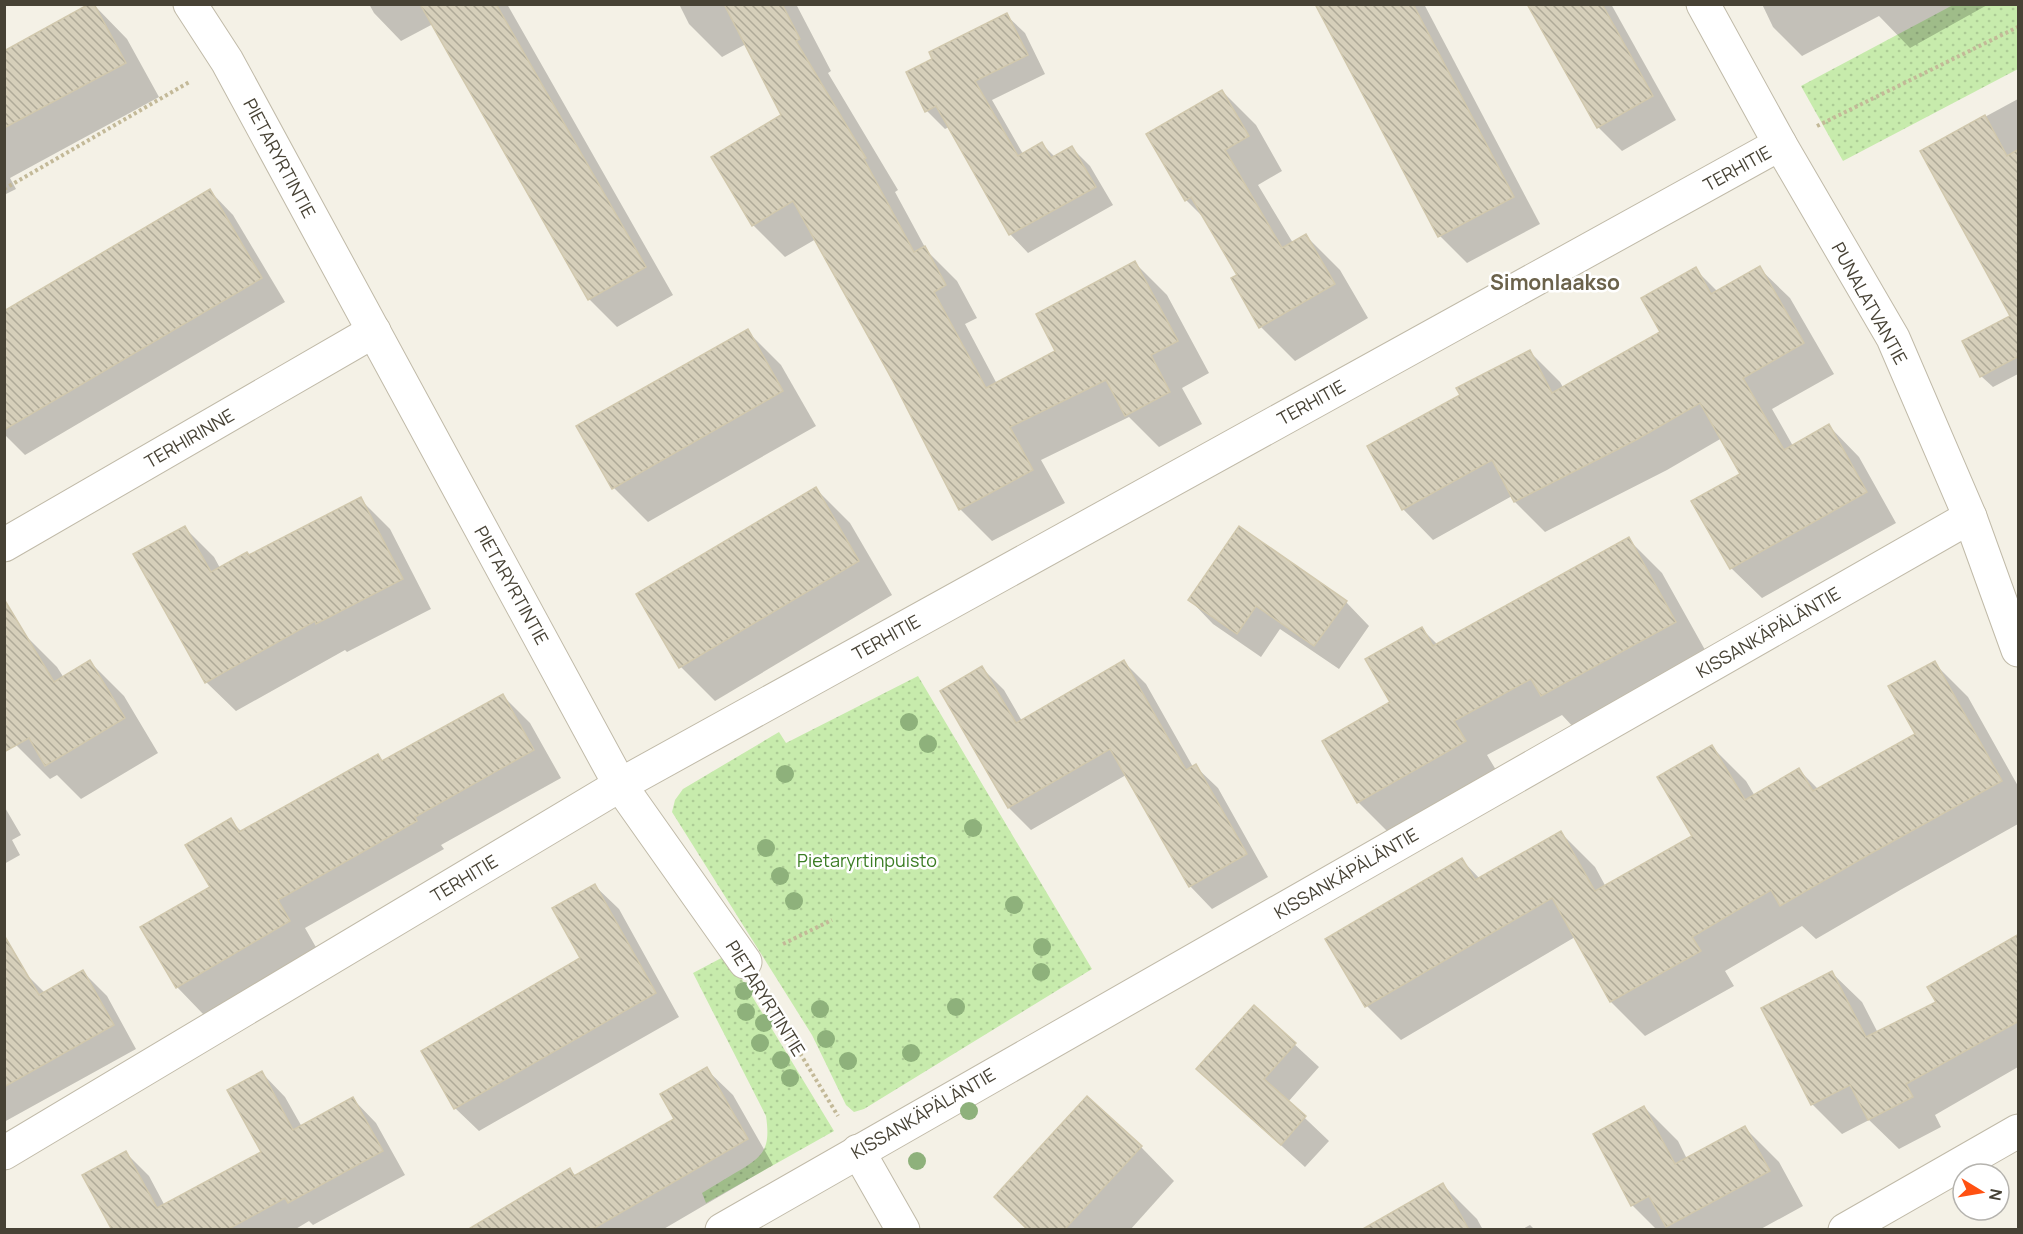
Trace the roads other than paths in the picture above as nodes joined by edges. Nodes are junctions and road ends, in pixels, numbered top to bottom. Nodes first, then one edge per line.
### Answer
1 (190, 4) edge
2 (1703, 4) edge
3 (1780, 144) junction
4 (374, 331) junction
5 (1970, 517) junction
6 (4, 545) edge
7 (2019, 650) edge
8 (620, 785) junction
9 (745, 962) road end
10 (2019, 1131) edge
11 (858, 1150) junction
12 (4, 1153) edge
13 (722, 1230) edge
14 (903, 1230) edge
15 (1845, 1230) edge

1 - 4 street, PIETARYRTINTIE
2 - 3 street, PUNALATVANTIE
3 - 5 street, PUNALATVANTIE
3 - 8 street, TERHITIE
4 - 6 street, TERHIRINNE
4 - 8 street, PIETARYRTINTIE
5 - 7 street, PUNALATVANTIE
5 - 11 street, KISSANKÄPÄLÄNTIE
8 - 9 street, PIETARYRTINTIE
8 - 12 street, TERHITIE
10 - 15 street
11 - 13 street, KISSANKÄPÄLÄNTIE
11 - 14 street

